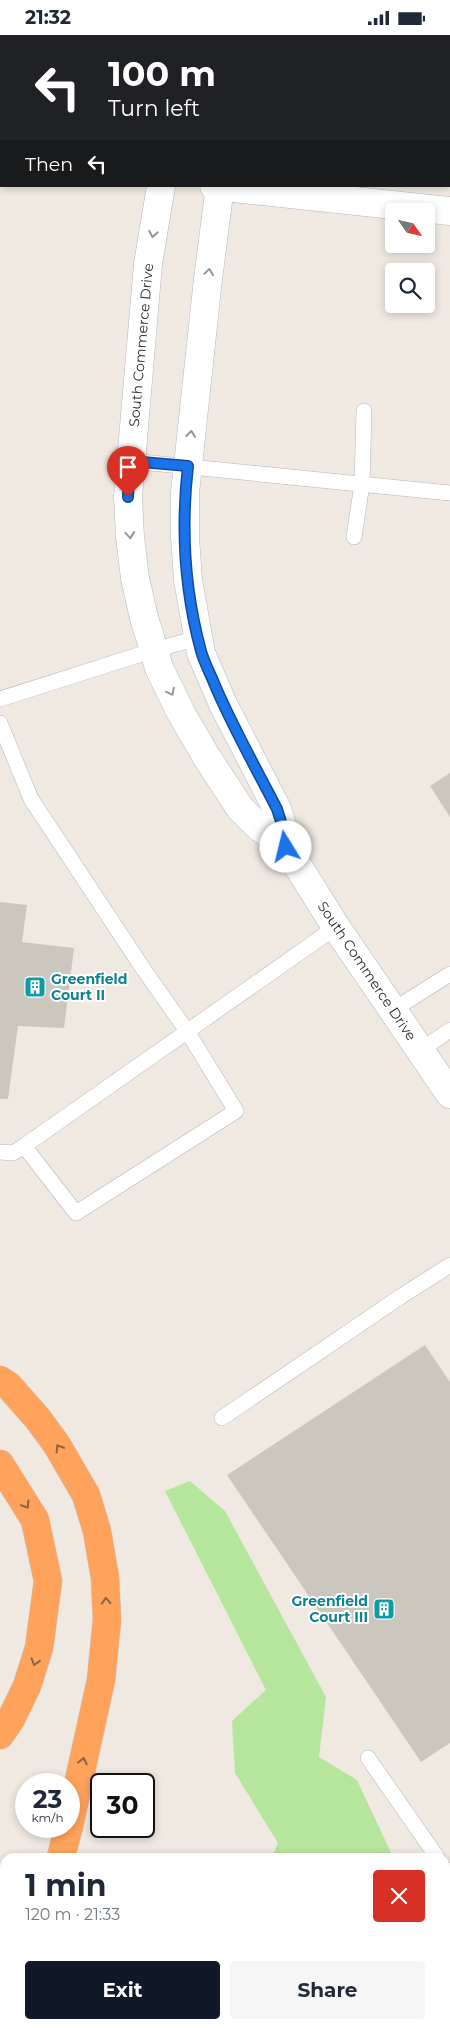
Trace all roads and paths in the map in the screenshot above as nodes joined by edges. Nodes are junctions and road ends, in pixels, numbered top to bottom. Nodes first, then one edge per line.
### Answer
1 (162, 187) edge
2 (220, 187) edge
3 (450, 211) edge
4 (364, 411) dead end
5 (130, 461) junction
6 (188, 466) junction
7 (362, 484) junction
8 (450, 493) edge
9 (354, 537) dead end
10 (198, 638) junction
11 (154, 650) junction
12 (0, 699) edge
13 (0, 723) edge
14 (286, 847) junction
15 (336, 927) junction
16 (450, 974) edge
17 (393, 1010) junction
18 (450, 1030) edge
19 (187, 1031) junction
20 (421, 1050) junction
21 (450, 1094) edge
22 (24, 1145) junction
23 (0, 1152) edge
24 (450, 1265) edge
25 (0, 1380) edge
26 (222, 1418) dead end
27 (0, 1464) edge
28 (0, 1735) edge
29 (368, 1757) dead end
30 (80, 1774) edge
31 (66, 1838) edge
32 (62, 1853) edge
33 (434, 1853) edge

1 -> 5 street, South Commerce Drive
2 - 3 street
6 -> 2 street, South Commerce Drive
4 - 7 lane
5 - 6 lane
5 -> 11 street, South Commerce Drive
6 - 7 lane
6 - 10 street, South Commerce Drive
7 - 8 lane
7 - 9 lane
10 - 11 lane
10 - 14 street, South Commerce Drive
11 - 12 lane
11 -> 14 street, South Commerce Drive
13 - 19 lane
14 - 15 street, South Commerce Drive
15 - 17 street, South Commerce Drive
15 - 19 lane
16 - 17 lane
17 - 20 street, South Commerce Drive
18 - 20 lane
19 - 22 lane
19 - 22 lane
20 - 21 street, South Commerce Drive
22 - 23 lane
24 - 26 lane
30 -> 25 highway
27 -> 28 highway
29 - 33 lane
31 - 32 highway

